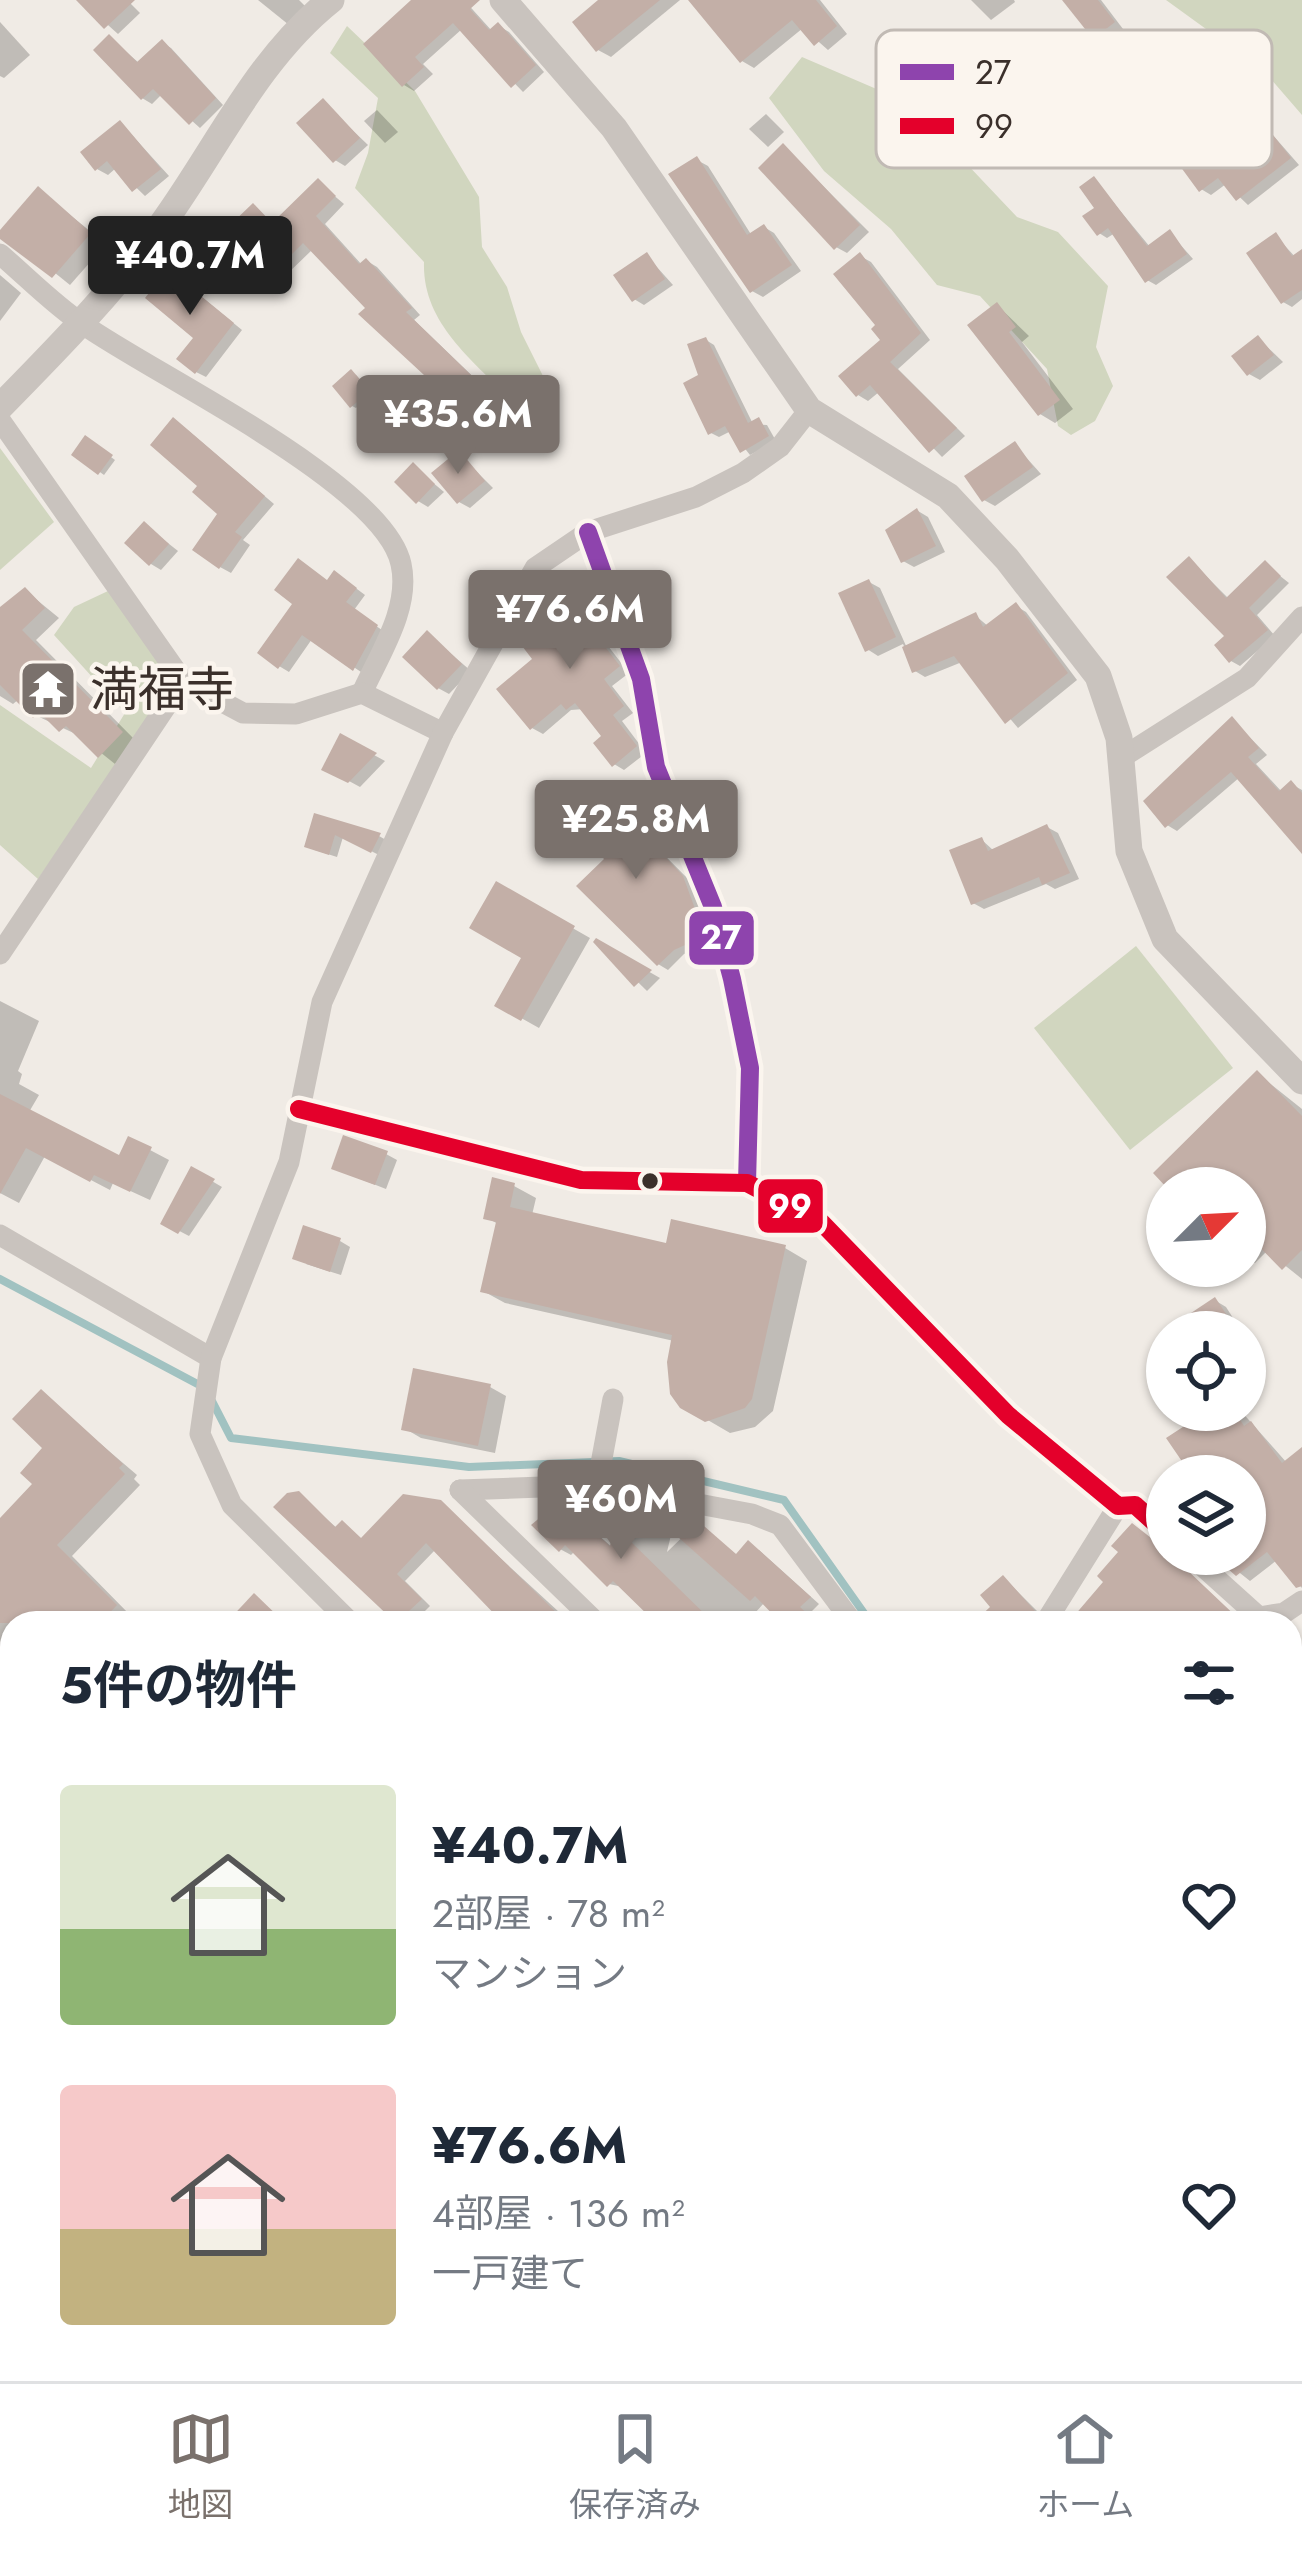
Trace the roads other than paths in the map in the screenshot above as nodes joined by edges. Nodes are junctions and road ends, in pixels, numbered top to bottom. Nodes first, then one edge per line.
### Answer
1 (331, 0) edge
2 (503, 0) edge
3 (0, 254) edge
4 (82, 324) junction
5 (0, 407) edge
6 (809, 410) junction
7 (0, 420) edge
8 (588, 532) junction
9 (1302, 617) edge
10 (183, 680) junction
11 (362, 693) junction
12 (442, 733) junction
13 (1121, 758) junction
14 (0, 954) edge
15 (1302, 1081) edge
16 (299, 1109) junction
17 (748, 1183) junction
18 (0, 1235) edge
19 (211, 1358) junction
20 (613, 1399) dead end
21 (597, 1485) junction
22 (1118, 1506) junction
23 (1146, 1514) edge
24 (1212, 1575) edge
25 (338, 1611) edge
26 (585, 1611) edge
27 (844, 1611) edge
28 (1052, 1611) edge
29 (1251, 1611) edge

1 - 4 street
2 - 6 street
3 - 4 street
4 - 5 street
4 - 11 street
6 - 8 street
6 - 13 street
7 - 10 street
8 - 12 street
8 - 17 street
9 - 13 street
10 - 11 street
10 - 14 street
11 - 12 street
12 - 16 street
13 - 15 street
16 - 17 street
16 - 19 street
17 - 22 street
18 - 19 street
19 - 25 street
20 - 21 street
21 - 26 street
21 - 27 street
22 - 23 street
22 - 28 street
24 - 29 street

